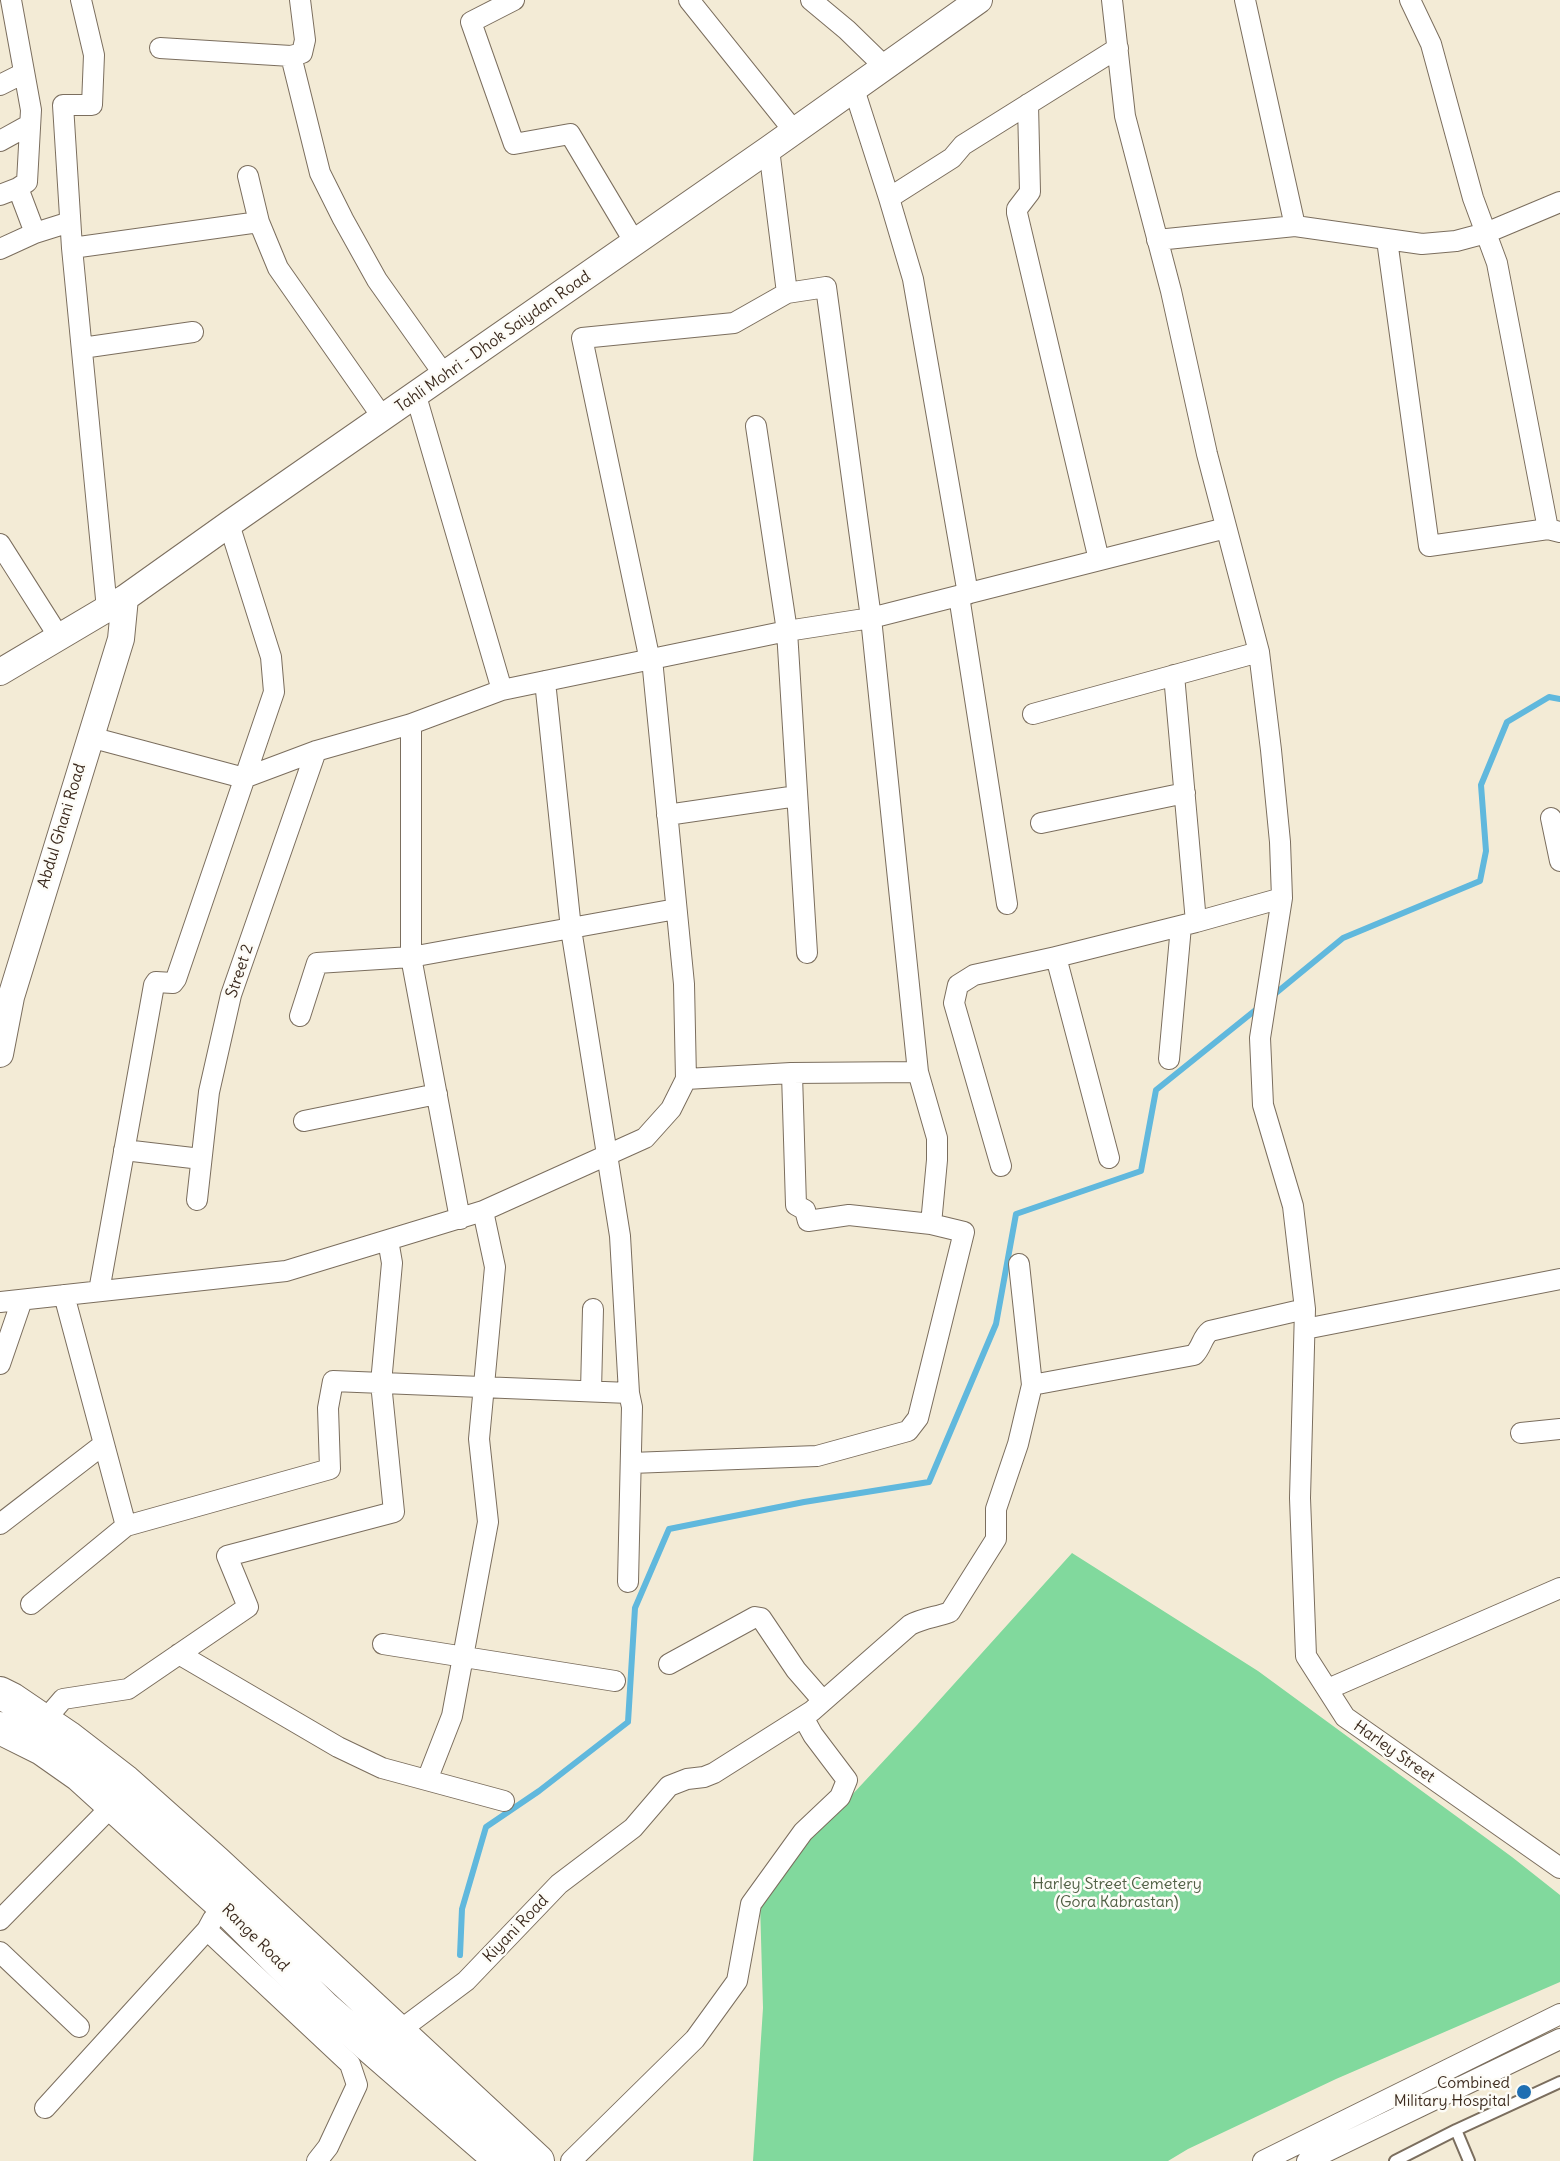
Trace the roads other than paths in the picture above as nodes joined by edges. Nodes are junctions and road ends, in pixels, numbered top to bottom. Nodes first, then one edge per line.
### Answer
1 (11, 0) edge
2 (81, 0) edge
3 (300, 0) edge
4 (514, 0) edge
5 (689, 0) edge
6 (811, 0) edge
7 (1112, 0) edge
8 (1245, 0) edge
9 (1410, 0) edge
10 (974, 1) edge
11 (160, 48) dead end
12 (1118, 48) junction
13 (291, 56) junction
14 (885, 67) junction
15 (24, 73) junction
16 (0, 85) edge
17 (854, 89) junction
18 (1029, 104) junction
19 (29, 125) junction
20 (794, 131) junction
21 (0, 141) edge
22 (769, 149) junction
23 (248, 176) dead end
24 (18, 188) junction
25 (0, 195) edge
26 (889, 198) junction
27 (1560, 202) edge
28 (70, 222) junction
29 (259, 222) junction
30 (1294, 226) junction
31 (35, 233) junction
32 (1486, 233) junction
33 (1157, 240) junction
34 (1387, 240) junction
35 (635, 243) junction
36 (72, 248) junction
37 (0, 249) edge
38 (787, 293) junction
39 (193, 332) dead end
40 (82, 348) junction
41 (445, 376) junction
42 (416, 396) junction
43 (383, 418) junction
44 (756, 426) dead end
45 (229, 524) junction
46 (1226, 528) junction
47 (1554, 531) edge
48 (0, 544) edge
49 (1099, 560) junction
50 (964, 595) junction
51 (116, 603) junction
52 (871, 618) junction
53 (787, 631) junction
54 (59, 637) junction
55 (1259, 652) junction
56 (652, 659) junction
57 (0, 672) edge
58 (1174, 675) junction
59 (545, 681) junction
60 (502, 690) junction
61 (1034, 714) dead end
62 (411, 724) junction
63 (90, 737) junction
64 (316, 751) junction
65 (244, 778) junction
66 (1185, 793) junction
67 (797, 796) junction
68 (667, 815) junction
69 (1551, 818) dead end
70 (1041, 823) dead end
71 (1560, 861) edge
72 (1282, 898) junction
73 (1007, 904) dead end
74 (676, 909) junction
75 (1188, 924) junction
76 (571, 929) junction
77 (807, 953) dead end
78 (411, 957) junction
79 (1056, 957) junction
80 (300, 1016) dead end
81 (0, 1054) edge
82 (1169, 1059) dead end
83 (918, 1072) junction
84 (792, 1074) junction
85 (686, 1079) junction
86 (437, 1094) junction
87 (304, 1121) dead end
88 (124, 1150) junction
89 (608, 1155) junction
90 (1109, 1158) dead end
91 (201, 1159) junction
92 (1001, 1166) dead end
93 (196, 1200) dead end
94 (483, 1211) junction
95 (460, 1219) junction
96 (931, 1224) junction
97 (388, 1240) junction
98 (1019, 1264) dead end
99 (1560, 1279) edge
100 (99, 1291) junction
101 (64, 1295) junction
102 (22, 1300) junction
103 (0, 1302) edge
104 (593, 1309) dead end
105 (1305, 1319) junction
106 (0, 1364) edge
107 (381, 1383) junction
108 (1032, 1385) junction
109 (484, 1388) junction
110 (591, 1391) junction
111 (629, 1393) junction
112 (1560, 1429) edge
113 (1521, 1433) dead end
114 (104, 1444) junction
115 (631, 1463) junction
116 (0, 1524) edge
117 (126, 1526) junction
118 (628, 1582) dead end
119 (1560, 1588) edge
120 (32, 1604) dead end
121 (383, 1644) dead end
122 (179, 1654) junction
123 (463, 1656) junction
124 (669, 1664) dead end
125 (615, 1681) dead end
126 (1328, 1689) junction
127 (0, 1693) edge
128 (824, 1701) junction
129 (803, 1717) junction
130 (44, 1721) junction
131 (0, 1728) edge
132 (427, 1780) junction
133 (504, 1801) dead end
134 (113, 1804) junction
135 (1560, 1868) edge
136 (214, 1916) junction
137 (0, 1920) edge
138 (0, 1952) edge
139 (1560, 2014) edge
140 (79, 2027) dead end
141 (399, 2031) junction
142 (1560, 2039) edge
143 (1560, 2082) edge
144 (45, 2108) dead end
145 (1456, 2130) junction
146 (317, 2161) edge
147 (501, 2161) edge
148 (538, 2161) edge
149 (571, 2161) edge
150 (1263, 2161) edge
151 (1307, 2161) edge
152 (1395, 2161) edge
153 (1469, 2161) edge

1 - 15 street
2 - 28 street
3 - 13 street
4 - 35 street
5 - 20 street
6 - 14 street
7 - 12 street, Harley Street
8 - 30 street
9 - 32 street
10 - 14 street, Tahli Mohri - Dhok Saiydan Road
11 - 13 street
12 - 18 street
12 - 33 street, Harley Street
13 - 41 street
14 - 17 street, Tahli Mohri - Dhok Saiydan Road
15 - 16 street
15 - 19 street
17 - 20 street, Tahli Mohri - Dhok Saiydan Road
17 - 26 street
18 - 26 street
18 - 49 street
19 - 21 street
19 - 24 street
20 - 22 street, Tahli Mohri - Dhok Saiydan Road
22 - 35 street, Tahli Mohri - Dhok Saiydan Road
22 - 38 street
23 - 29 street
24 - 25 street
24 - 31 street
26 - 50 street
27 - 32 street
28 - 31 street
28 - 36 street
29 - 36 street
29 - 43 street
30 - 33 street
30 - 34 street
31 - 37 street
32 - 34 street
32 - 47 street
33 - 46 street, Harley Street
34 - 47 street
35 - 41 street, Tahli Mohri - Dhok Saiydan Road
36 - 40 street
38 - 52 street
38 - 56 street
39 - 40 street
40 - 51 street
41 - 42 street, Tahli Mohri - Dhok Saiydan Road
42 - 43 street, Tahli Mohri - Dhok Saiydan Road
42 - 60 street
43 - 45 street, Tahli Mohri - Dhok Saiydan Road
44 - 53 street
45 - 51 street, Tahli Mohri - Dhok Saiydan Road
45 - 65 street
46 - 49 street
46 - 55 street, Harley Street
48 - 54 street
49 - 50 street
50 - 52 street
50 - 73 street
51 - 54 street, Tahli Mohri - Dhok Saiydan Road
51 - 63 street, Abdul Ghani Road
52 - 53 street
52 - 83 street
53 - 56 street
53 - 67 street
54 - 57 street, Tahli Mohri - Dhok Saiydan Road
55 - 58 street
55 - 72 street, Harley Street
56 - 59 street
56 - 68 street
58 - 61 street
58 - 66 street
59 - 60 street
59 - 76 street
60 - 62 street
62 - 64 street
62 - 78 street
63 - 65 street
63 - 81 street, Abdul Ghani Road
64 - 65 street
64 - 91 street, Street 2
65 - 88 street
66 - 70 street
66 - 75 street
67 - 68 street
67 - 77 street
68 - 74 street
69 - 71 street
72 - 75 street
72 - 105 street, Harley Street
74 - 76 street
74 - 85 street
75 - 79 street
75 - 82 street
76 - 78 street
76 - 89 street
78 - 80 street
78 - 86 street
79 - 90 street
79 - 92 street
83 - 84 street
83 - 96 street
84 - 85 street
84 - 96 street
85 - 89 street
86 - 87 street
86 - 95 street
88 - 91 street
88 - 100 street
89 - 94 street
89 - 111 street
91 - 93 street, Street 2
94 - 95 street
94 - 109 street
95 - 97 street
96 - 115 street
97 - 100 street
97 - 107 street
98 - 108 street, Kiyani Road
99 - 105 street
100 - 101 street
101 - 102 street
101 - 114 street
102 - 103 street
102 - 106 street
104 - 110 street
105 - 108 street
105 - 126 street, Harley Street
107 - 109 street
107 - 117 street
107 - 122 street
108 - 128 street, Kiyani Road
109 - 110 street
109 - 123 street
110 - 111 street
111 - 115 street
112 - 113 street
114 - 116 street
114 - 117 street
115 - 118 street
117 - 120 street
119 - 126 street
121 - 123 street
122 - 130 street
122 - 132 street
123 - 125 street
123 - 132 street
124 - 128 street
126 - 135 street, Harley Street
127 - 130 main road
128 - 129 street, Kiyani Road
129 - 141 street, Kiyani Road
129 - 149 street
130 - 141 main road
131 - 134 main road, Range Road
132 - 133 street
134 - 136 main road, Range Road
134 - 137 street
136 - 144 street
136 - 146 street
136 - 147 main road, Range Road
138 - 140 street
139 - 150 street
141 - 148 main road
142 - 151 street
143 - 145 lane
145 - 152 lane
145 - 153 lane

